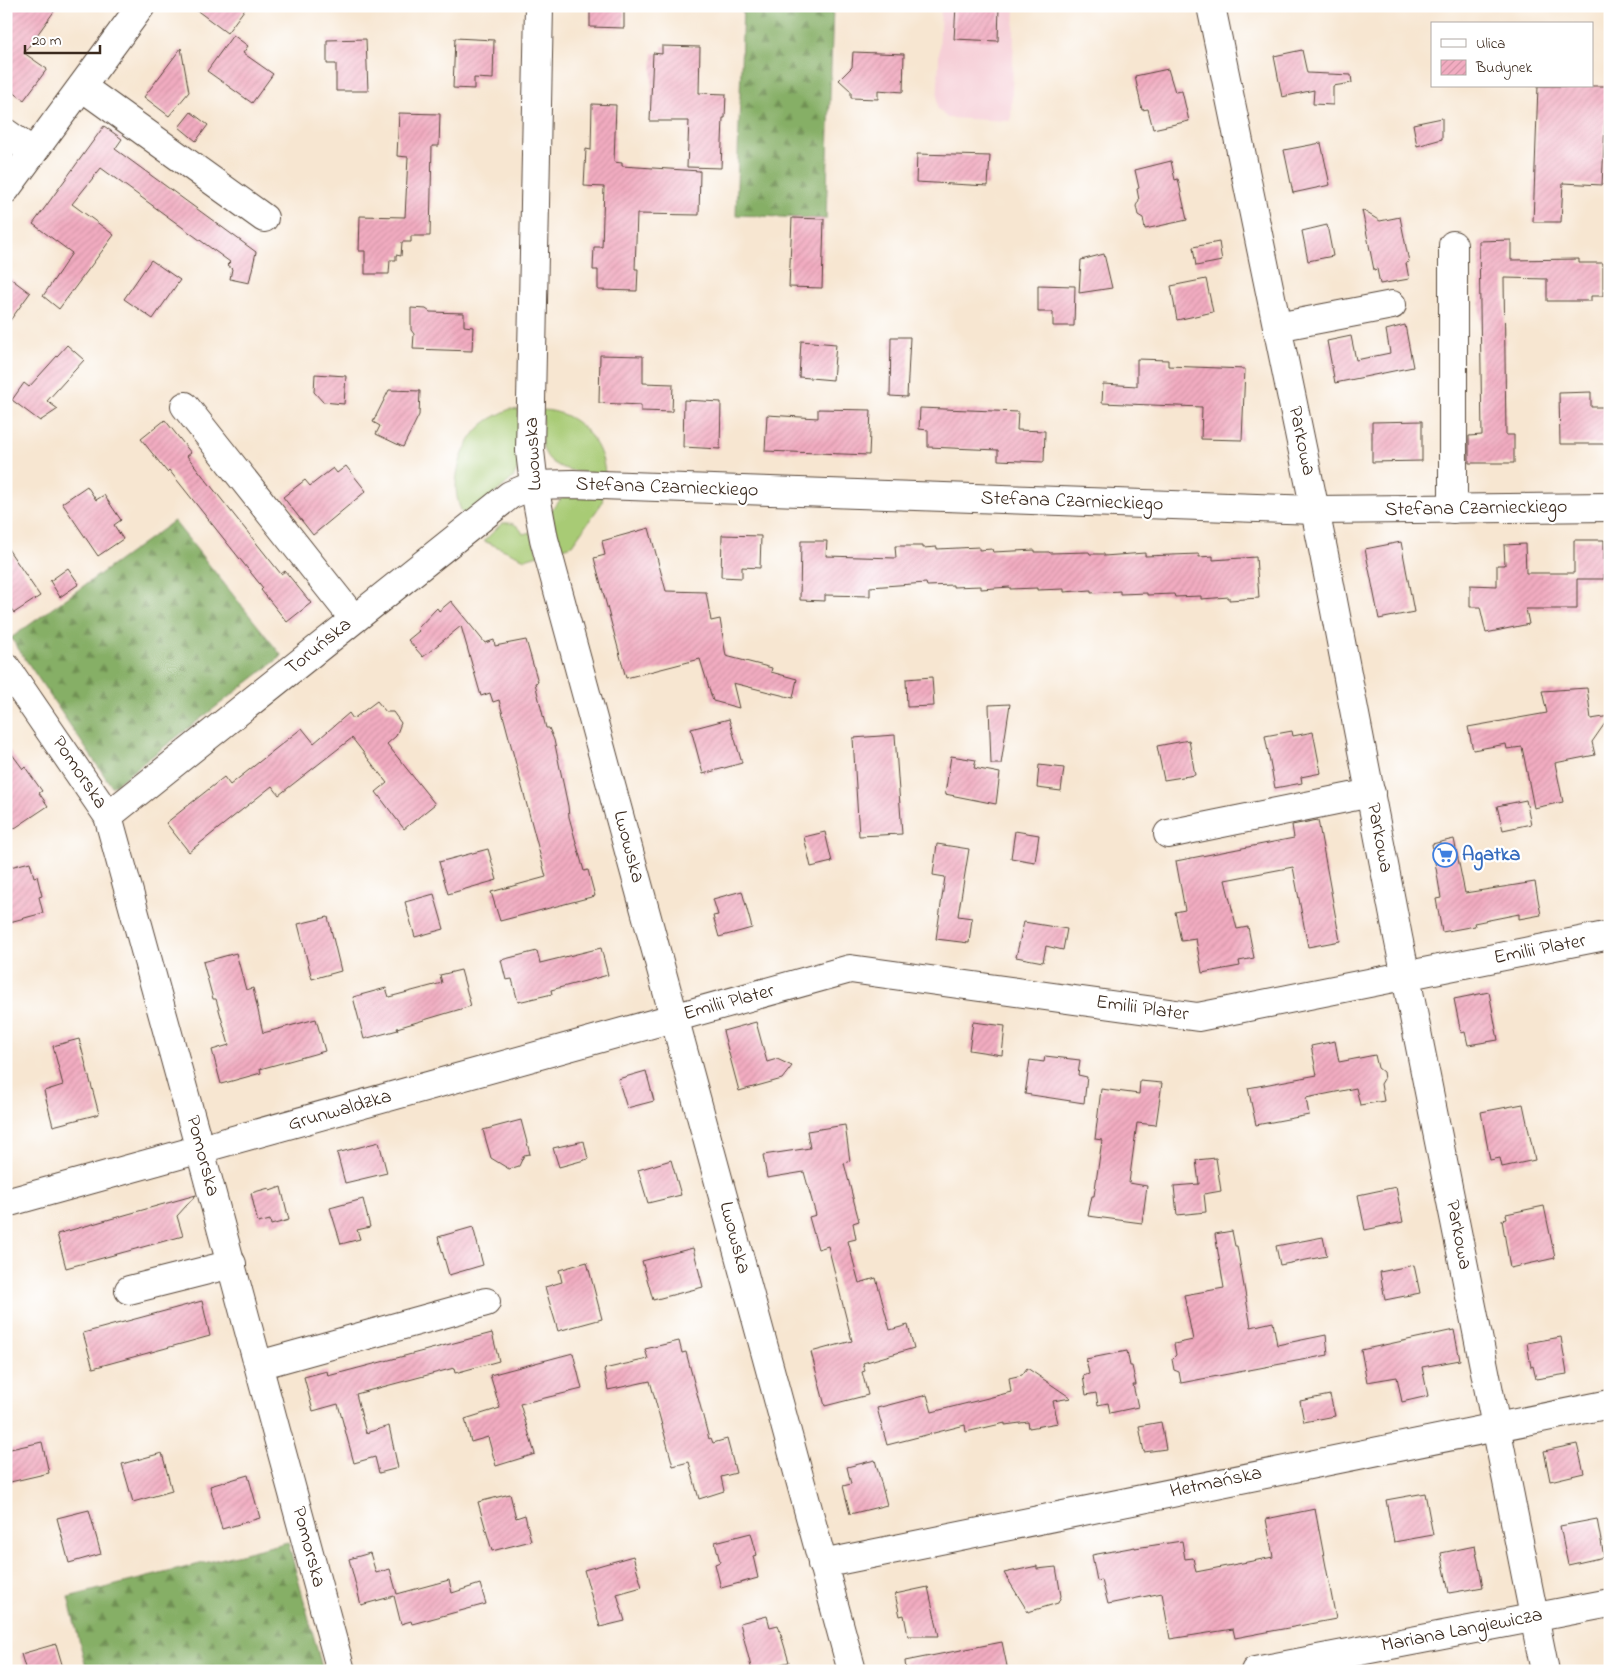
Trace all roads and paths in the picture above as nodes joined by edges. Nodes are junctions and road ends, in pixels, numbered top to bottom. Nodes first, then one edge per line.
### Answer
1 (141, 6) edge
2 (539, 6) edge
3 (1211, 6) edge
4 (82, 87) junction
5 (6, 133) edge
6 (33, 152) junction
7 (6, 189) edge
8 (264, 218) dead end
9 (1454, 245) dead end
10 (1392, 305) dead end
11 (1277, 327) junction
12 (185, 406) dead end
13 (534, 486) junction
14 (1610, 507) edge
15 (1453, 509) junction
16 (1315, 510) junction
17 (354, 619) junction
18 (6, 667) edge
19 (1371, 793) junction
20 (108, 816) junction
21 (1168, 834) dead end
22 (1610, 935) edge
23 (1407, 976) junction
24 (674, 1018) junction
25 (200, 1150) junction
26 (6, 1202) edge
27 (232, 1264) junction
28 (129, 1290) dead end
29 (486, 1302) dead end
30 (259, 1365) junction
31 (1610, 1404) edge
32 (1495, 1426) junction
33 (822, 1564) junction
34 (1610, 1603) edge
35 (1534, 1617) junction
36 (341, 1671) edge
37 (852, 1671) edge
38 (1255, 1671) edge
39 (1545, 1671) edge

1 - 4 street
2 - 13 street, Lwowska
3 - 11 street, Parkowa
4 - 6 street
4 - 8 street
5 - 6 street
6 - 7 street
9 - 15 street
10 - 11 street
11 - 16 street, Parkowa
12 - 17 street
13 - 16 street, Stefana Czarnieckiego
13 - 17 street, Toruńska
13 - 24 street, Lwowska
14 - 15 street, Stefana Czarnieckiego
15 - 16 street, Stefana Czarnieckiego
16 - 19 street, Parkowa
17 - 20 street, Toruńska
18 - 20 street, Pomorska
19 - 21 street
19 - 23 street, Parkowa
20 - 25 street, Pomorska
22 - 23 street, Emilii Plater
23 - 24 street, Emilii Plater
23 - 32 street, Parkowa
24 - 25 street, Grunwaldzka
24 - 33 street, Lwowska
25 - 26 street, Grunwaldzka
25 - 27 street, Pomorska
27 - 28 street
27 - 30 street, Pomorska
29 - 30 street
30 - 36 street, Pomorska
31 - 32 street, Hetmańska
32 - 33 street, Hetmańska
32 - 35 street, Parkowa
33 - 37 street, Lwowska
34 - 35 street, Mariana Langiewicza
35 - 38 street, Mariana Langiewicza
35 - 39 street, Parkowa

